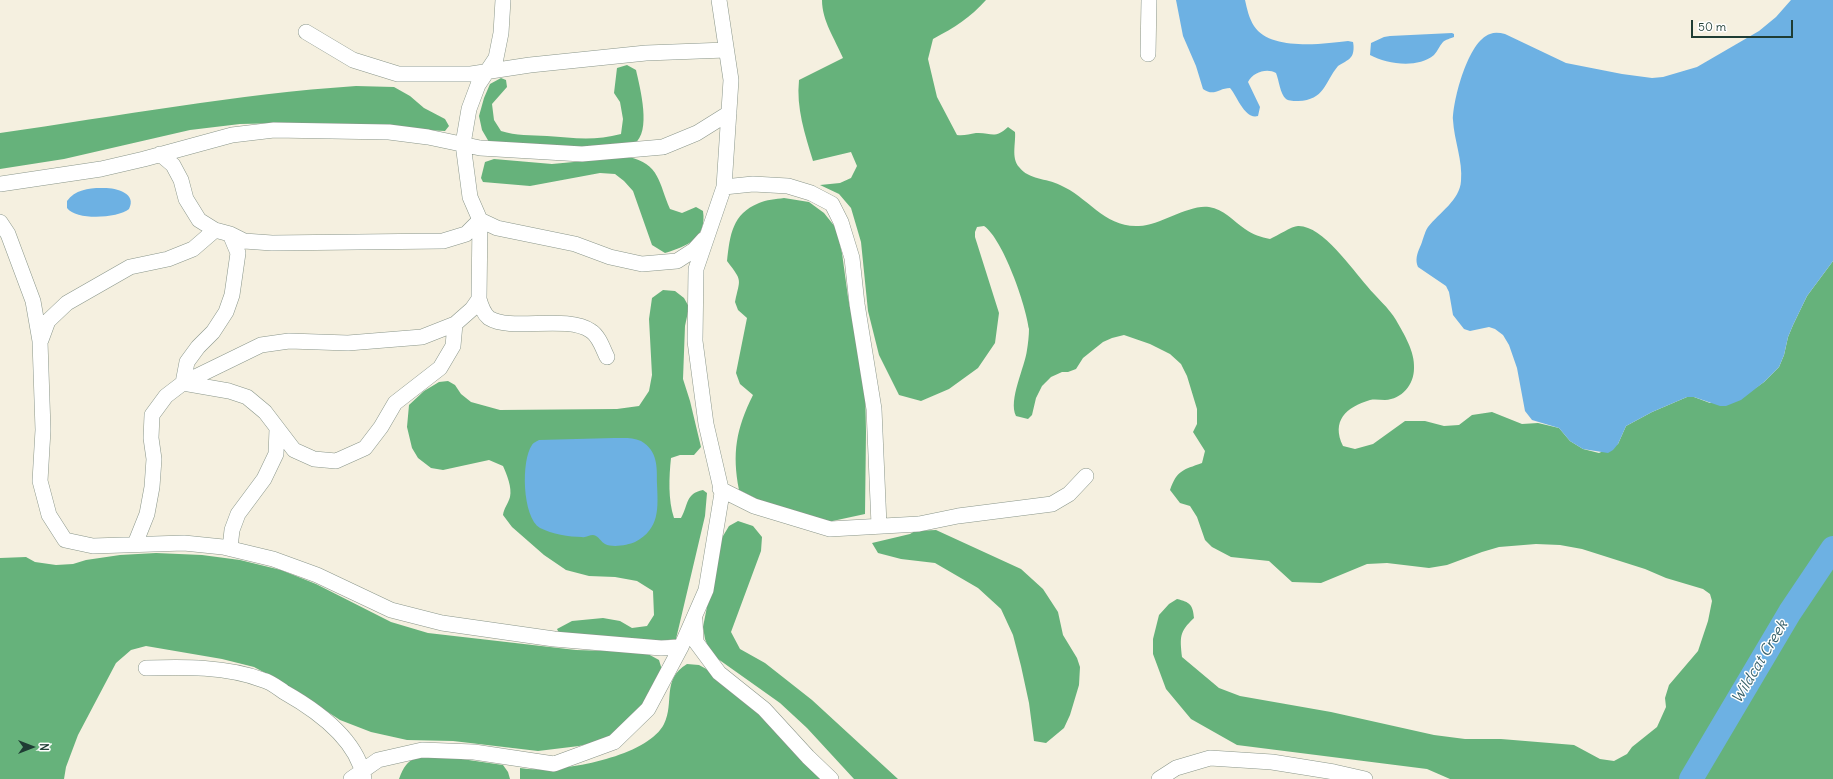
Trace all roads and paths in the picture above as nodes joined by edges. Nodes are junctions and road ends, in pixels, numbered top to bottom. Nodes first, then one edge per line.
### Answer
1 (503, 0) edge
2 (719, 0) edge
3 (1149, 0) edge
4 (306, 32) dead end
5 (726, 50) junction
6 (1148, 54) dead end
7 (486, 72) junction
8 (728, 113) junction
9 (463, 144) junction
10 (160, 154) junction
11 (0, 184) edge
12 (724, 187) junction
13 (480, 220) junction
14 (0, 222) edge
15 (215, 230) junction
16 (230, 234) junction
17 (707, 236) junction
18 (479, 299) junction
19 (455, 324) junction
20 (40, 341) junction
21 (607, 357) dead end
22 (183, 383) junction
23 (277, 429) junction
24 (1086, 476) dead end
25 (720, 489) junction
26 (879, 525) junction
27 (134, 544) junction
28 (230, 548) junction
29 (694, 617) junction
30 (681, 647) junction
31 (146, 668) dead end
32 (359, 777) edge
33 (831, 779) edge
34 (1159, 779) edge
35 (1365, 779) edge

1 - 7 lane
2 - 5 lane
3 - 6 lane
4 - 7 lane
5 - 7 lane
5 - 8 lane
7 - 9 lane
8 - 9 lane
8 - 12 lane
9 - 10 lane
9 - 13 lane
10 - 11 lane
10 - 15 lane
12 - 17 lane
12 - 26 lane
13 - 16 lane
13 - 17 lane
13 - 18 lane
14 - 20 lane
15 - 16 lane
15 - 20 lane
16 - 22 lane
17 - 25 lane
18 - 19 lane
18 - 21 lane
19 - 22 lane
19 - 23 lane
20 - 27 lane
22 - 23 lane
22 - 27 lane
23 - 28 lane
24 - 26 lane
25 - 26 lane
25 - 29 lane
27 - 28 lane
28 - 30 lane
29 - 30 lane
29 - 33 lane
30 - 32 lane
31 - 32 lane
34 - 35 lane

